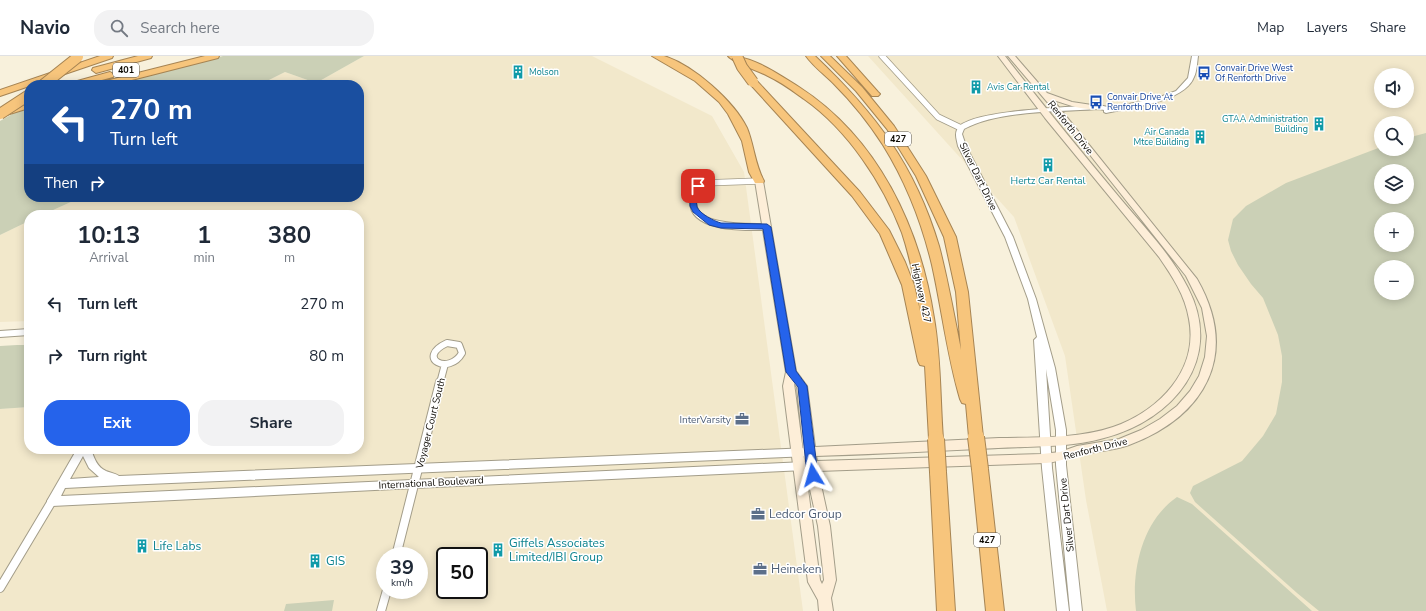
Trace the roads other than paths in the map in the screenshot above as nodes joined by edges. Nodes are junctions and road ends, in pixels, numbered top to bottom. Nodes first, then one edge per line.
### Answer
1 (109, 56) edge
2 (148, 56) edge
3 (180, 56) edge
4 (215, 56) edge
5 (656, 56) edge
6 (664, 56) edge
7 (732, 56) edge
8 (737, 56) edge
9 (810, 56) edge
10 (825, 56) edge
11 (841, 56) edge
12 (882, 56) edge
13 (1001, 56) edge
14 (1011, 56) edge
15 (1195, 56) edge
16 (79, 57) edge
17 (38, 80) edge
18 (50, 80) edge
19 (62, 80) edge
20 (91, 80) edge
21 (121, 80) edge
22 (24, 85) edge
23 (24, 91) edge
24 (0, 93) edge
25 (1042, 93) junction
26 (0, 98) edge
27 (24, 99) edge
28 (24, 100) edge
29 (0, 107) edge
30 (24, 107) edge
31 (1092, 107) junction
32 (1110, 109) junction
33 (1060, 112) junction
34 (1046, 113) junction
35 (0, 114) edge
36 (961, 128) junction
37 (759, 181) junction
38 (767, 227) junction
39 (950, 237) junction
40 (1038, 325) junction
41 (24, 332) edge
42 (0, 334) edge
43 (445, 364) dead end
44 (791, 372) junction
45 (934, 410) junction
46 (976, 432) junction
47 (1061, 440) junction
48 (1046, 442) junction
49 (810, 452) junction
50 (797, 453) junction
51 (79, 454) edge
52 (87, 454) edge
53 (1060, 457) junction
54 (1047, 458) junction
55 (805, 466) junction
56 (419, 468) junction
57 (123, 480) junction
58 (416, 482) junction
59 (61, 484) junction
60 (52, 501) junction
61 (398, 547) edge
62 (0, 588) edge
63 (384, 599) edge
64 (381, 611) edge
65 (826, 611) edge
66 (946, 611) edge
67 (995, 611) edge
68 (1063, 611) edge
69 (1076, 611) edge

1 - 17 highway
2 - 19 highway, 401
3 - 20 highway, 401
4 - 21 highway
5 - 37 highway
6 - 37 highway
7 - 45 highway, Highway 427
8 - 45 highway, bridge
9 - 46 highway
10 - 39 highway, 427
11 - 39 highway
12 - 36 street, Silver Dart Drive
13 - 34 main road, Renforth Drive
14 - 25 main road, Renforth Drive
15 - 32 street
16 - 18 highway, bridge
22 - 24 highway
23 - 26 highway
25 - 31 main road
25 - 33 main road, Renforth Drive
27 - 29 highway
28 - 35 highway, bridge
30 - 35 highway
31 - 32 street
31 - 33 street
32 - 33 street
33 - 34 street
33 - 53 main road, Renforth Drive
34 - 36 street
34 - 47 main road, Renforth Drive
36 - 40 street, Silver Dart Drive
37 - 38 main road
37 - 38 street
38 - 44 main road
39 - 46 highway, 427
40 - 47 street, Silver Dart Drive
40 - 48 street, Silver Dart Drive
41 - 42 street
43 - 56 street, Voyager Court South
44 - 49 main road
44 - 50 main road
45 - 66 highway, Highway 427, bridge
46 - 67 highway, 427, bridge
47 - 48 main road, Renforth Drive
47 - 53 street, Silver Dart Drive
48 - 49 main road, Renforth Drive
48 - 54 street, Silver Dart Drive
49 - 50 street, International Boulevard
49 - 55 main road
50 - 55 main road
50 - 56 street, International Boulevard
51 - 59 street
52 - 57 street
53 - 54 main road, Renforth Drive
53 - 69 street, Silver Dart Drive
54 - 55 main road, Renforth Drive
54 - 68 street, Silver Dart Drive
55 - 58 street, International Boulevard
55 - 65 main road
56 - 57 street, International Boulevard
56 - 58 street, Voyager Court South
57 - 59 street, International Boulevard
58 - 60 street, International Boulevard
58 - 61 street, Voyager Court South
59 - 60 street
60 - 62 street
63 - 64 street

